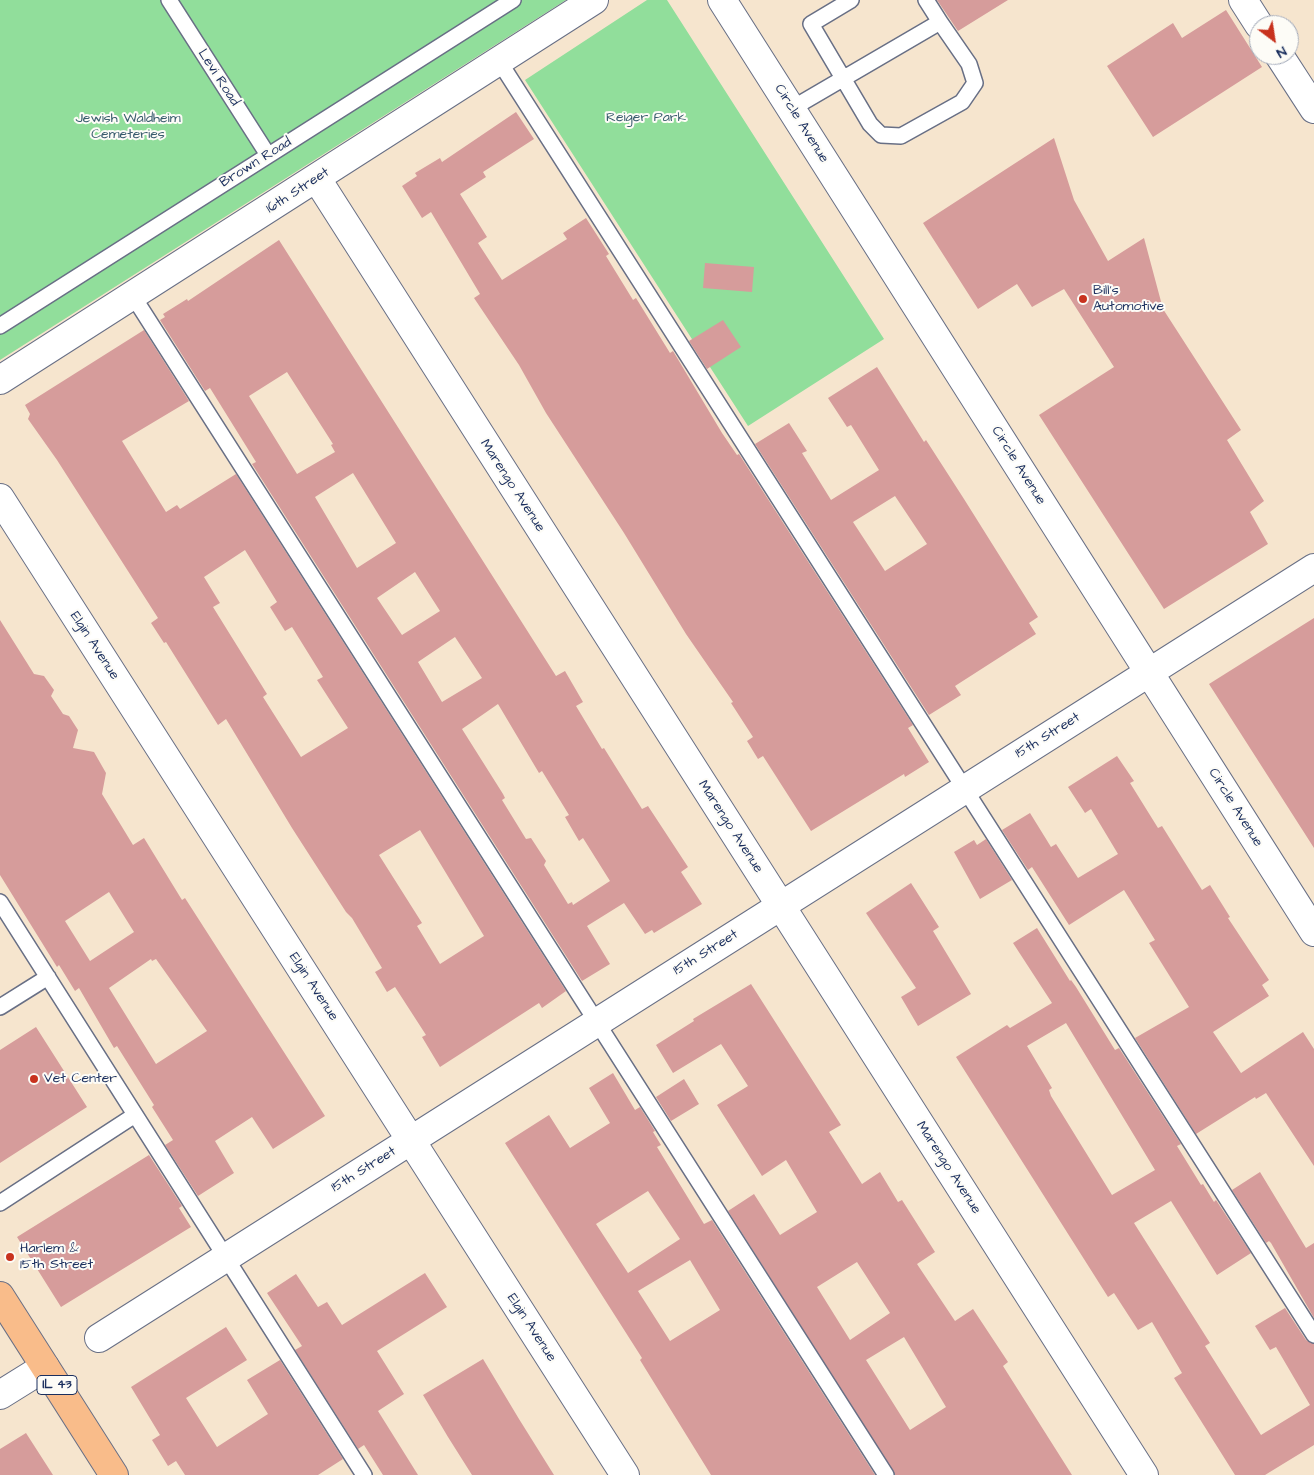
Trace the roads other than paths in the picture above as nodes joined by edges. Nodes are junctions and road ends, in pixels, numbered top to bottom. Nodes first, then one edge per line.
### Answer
1 (169, 0) edge
2 (513, 0) edge
3 (594, 0) edge
4 (722, 0) edge
5 (851, 0) edge
6 (926, 0) edge
7 (1243, 0) edge
8 (1253, 15) edge
9 (940, 22) junction
10 (499, 61) junction
11 (1285, 65) edge
12 (844, 78) junction
13 (791, 109) junction
14 (1314, 109) edge
15 (268, 155) junction
16 (317, 179) junction
17 (133, 296) junction
18 (0, 326) edge
19 (0, 380) edge
20 (0, 498) edge
21 (1314, 568) edge
22 (1150, 673) junction
23 (965, 789) junction
24 (0, 902) edge
25 (781, 906) junction
26 (1314, 932) edge
27 (48, 977) junction
28 (0, 1008) edge
29 (596, 1023) junction
30 (135, 1115) junction
31 (411, 1140) junction
32 (0, 1203) edge
33 (226, 1258) junction
34 (0, 1296) edge
35 (1314, 1335) edge
36 (99, 1338) dead end
37 (45, 1367) junction
38 (0, 1395) edge
39 (114, 1475) edge
40 (364, 1475) edge
41 (626, 1475) edge
42 (886, 1475) edge
43 (1144, 1475) edge

1 - 15 lane, Levi Road
2 - 15 lane, Brown Road
3 - 10 street, 16th Street
4 - 13 street, Circle Avenue
5 - 12 lane
6 - 9 lane
7 - 8 street
9 - 12 lane
9 - 12 lane
10 - 16 street, 16th Street
10 - 23 lane
11 - 14 street
12 - 13 lane
13 - 22 street, Circle Avenue
15 - 18 lane, Brown Road
16 - 17 street, 16th Street
16 - 25 street, Marengo Avenue
17 - 19 street, 16th Street
17 - 29 lane
20 - 31 street, Elgin Avenue
21 - 22 street, 15th Street
22 - 23 street, 15th Street
22 - 26 street, Circle Avenue
23 - 25 street, 15th Street
23 - 35 lane
24 - 27 lane
25 - 29 street, 15th Street
25 - 43 street, Marengo Avenue
27 - 28 lane
27 - 30 lane
29 - 31 street, 15th Street
29 - 42 lane
30 - 32 lane
30 - 33 lane
31 - 33 street, 15th Street
31 - 41 street, Elgin Avenue
33 - 36 street, 15th Street
33 - 40 lane
34 - 37 main road, IL 43
37 - 38 street
37 - 39 main road, IL 43

